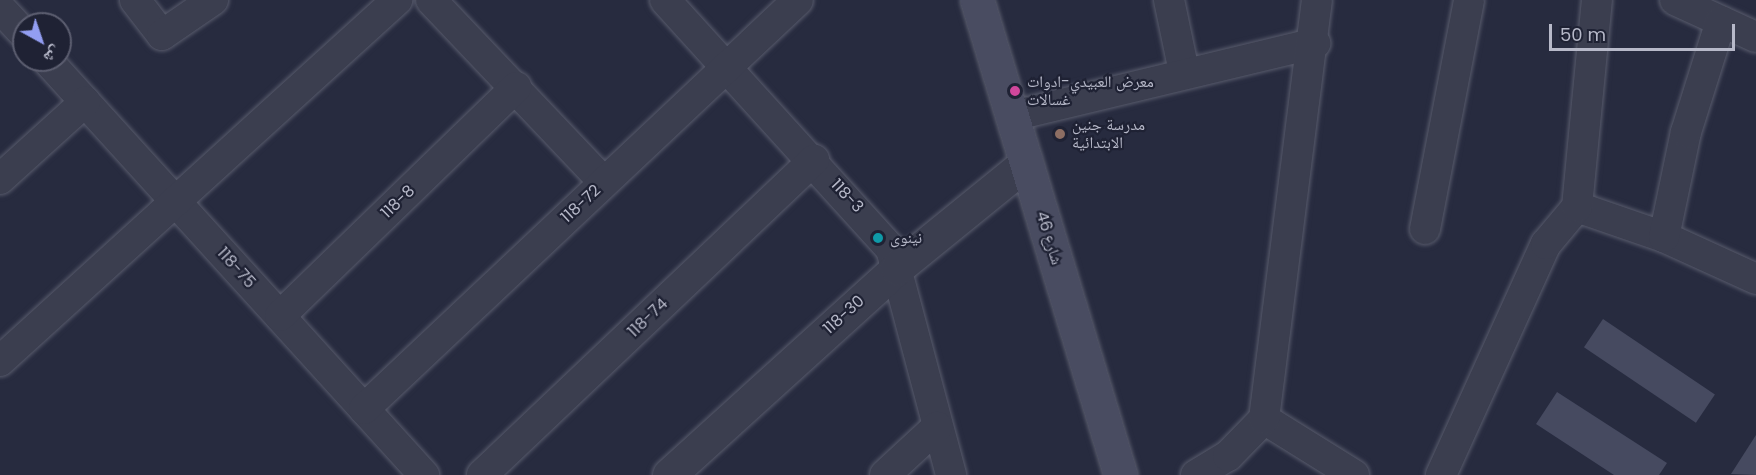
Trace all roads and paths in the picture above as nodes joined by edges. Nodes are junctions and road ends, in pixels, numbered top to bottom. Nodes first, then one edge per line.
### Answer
1 (135, 0) edge
2 (213, 0) edge
3 (397, 0) edge
4 (431, 0) edge
5 (665, 0) edge
6 (798, 0) edge
7 (977, 0) edge
8 (1169, 0) edge
9 (1317, 0) edge
10 (1469, 0) edge
11 (1597, 0) edge
12 (1675, 0) edge
13 (1721, 21) junction
14 (1756, 37) edge
15 (1315, 43) junction
16 (727, 66) junction
17 (58, 72) edge
18 (1184, 72) junction
19 (516, 87) junction
20 (85, 102) junction
21 (1012, 116) junction
22 (814, 160) junction
23 (1026, 163) junction
24 (0, 179) edge
25 (604, 182) junction
26 (178, 204) junction
27 (1577, 207) junction
28 (1425, 229) dead end
29 (1664, 237) junction
30 (897, 268) junction
31 (1756, 279) edge
32 (280, 316) junction
33 (0, 360) edge
34 (364, 409) junction
35 (1264, 419) junction
36 (937, 428) junction
37 (424, 475) edge
38 (482, 475) edge
39 (669, 475) edge
40 (885, 475) edge
41 (951, 475) edge
42 (1120, 475) edge
43 (1196, 475) edge
44 (1354, 475) edge
45 (1441, 475) edge

1 - 2 street
3 - 26 street
4 - 19 street
5 - 16 street, 118-3
6 - 16 street, 118-72
7 - 21 main road, شارع 46
8 - 18 street
9 - 15 street
10 - 28 street
11 - 27 street
12 - 13 street
13 - 14 street
13 - 29 street
15 - 18 street
15 - 35 street
16 - 22 street, 118-3
16 - 25 street, 118-72
17 - 20 street, 118-75
18 - 21 street
19 - 25 street
19 - 32 street, 118-8
20 - 24 street
20 - 26 street, 118-75
21 - 23 main road, شارع 46
22 - 30 street, 118-3
22 - 38 street, 118-74
23 - 30 street, 118-30
23 - 42 main road, شارع 46
25 - 34 street, 118-72
26 - 32 street, 118-75
26 - 33 street
27 - 29 street
27 - 45 street
29 - 31 street
30 - 36 street, 118-3
30 - 39 street, 118-30
32 - 34 street, 118-75
34 - 37 street, 118-75
35 - 43 street
35 - 44 street
36 - 40 street
36 - 41 street, 118-3

